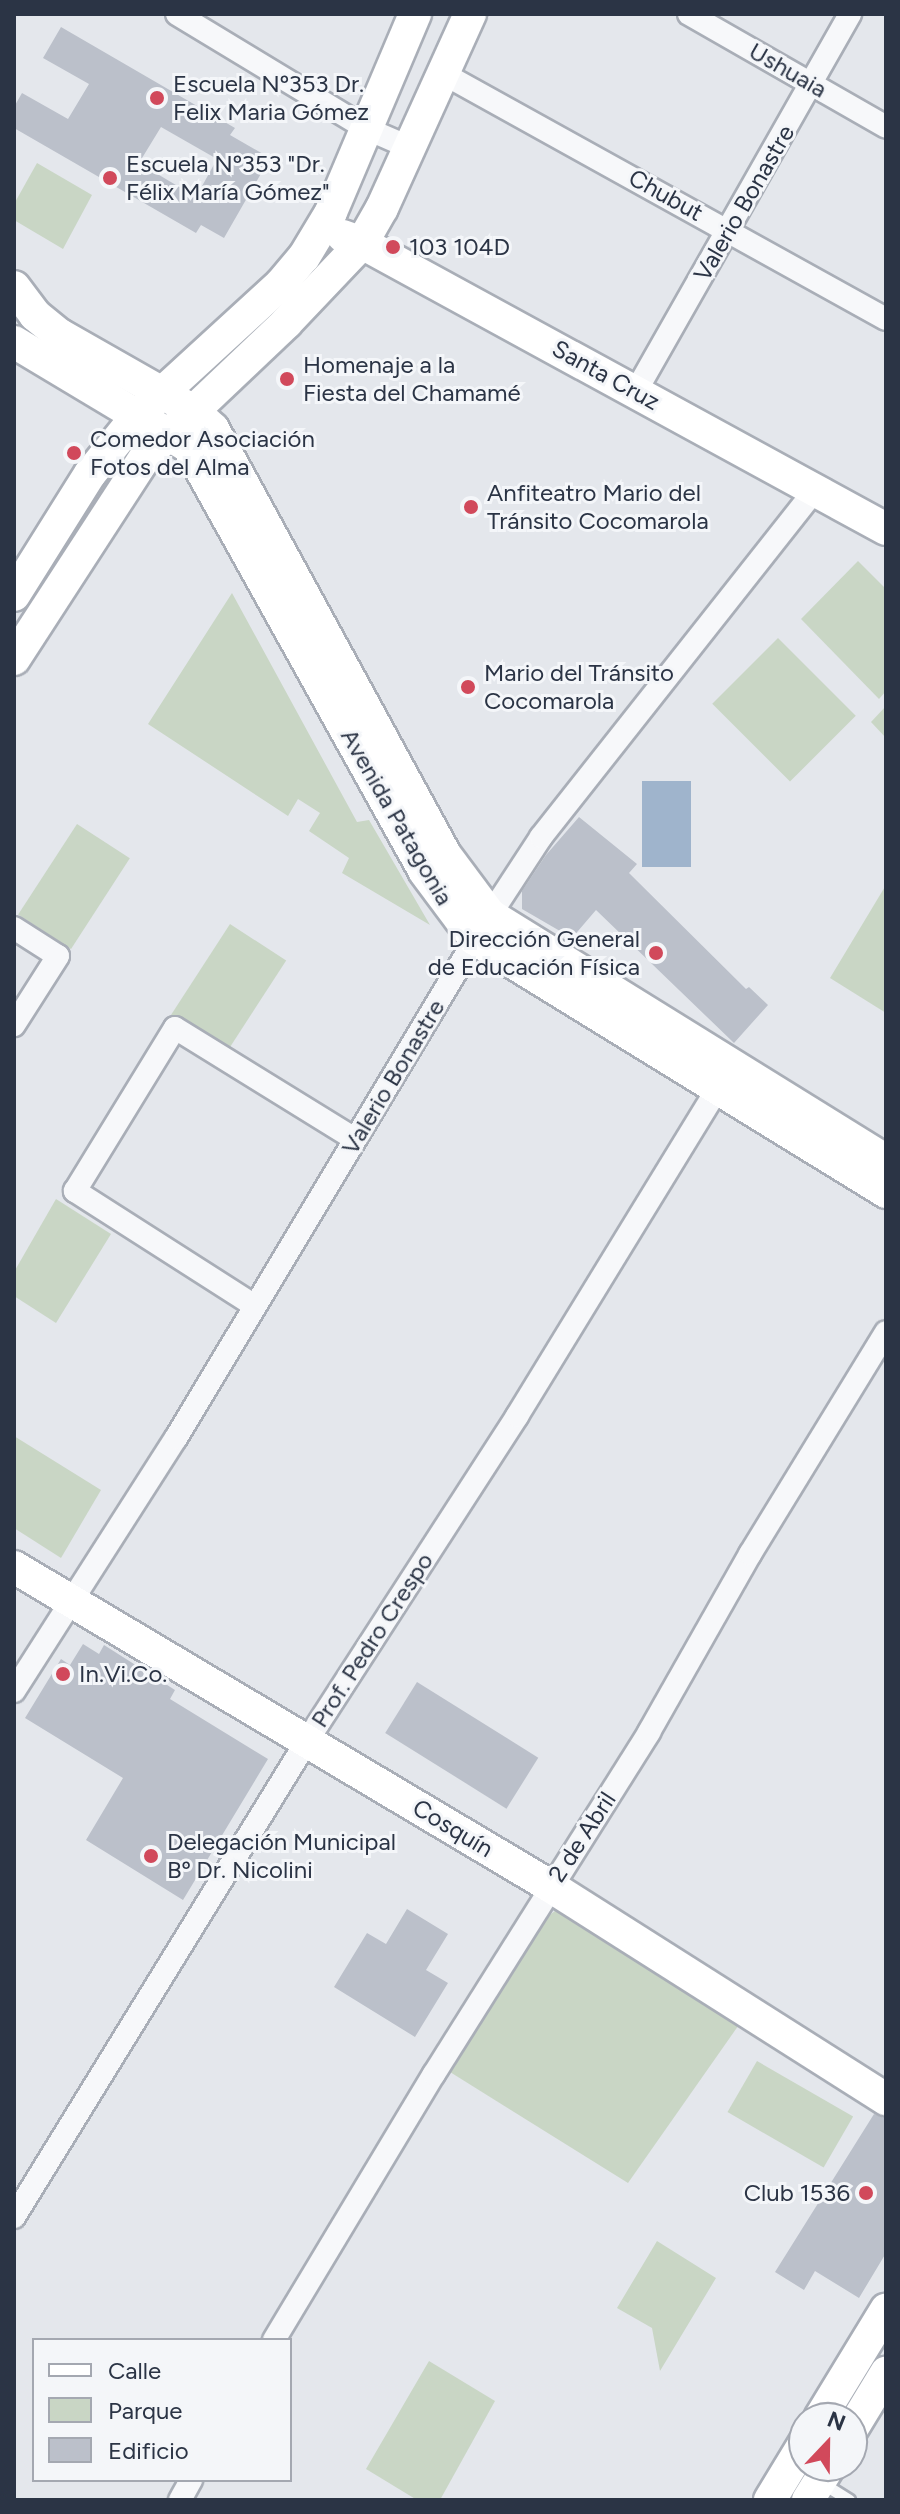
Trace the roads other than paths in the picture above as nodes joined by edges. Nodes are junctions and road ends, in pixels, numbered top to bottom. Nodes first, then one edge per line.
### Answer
1 (177, 14) edge
2 (415, 14) edge
3 (470, 14) edge
4 (689, 14) edge
5 (850, 14) edge
6 (444, 74) junction
7 (811, 84) junction
8 (886, 127) edge
9 (365, 128) junction
10 (409, 147) junction
11 (323, 230) junction
12 (728, 230) junction
13 (362, 243) junction
14 (14, 287) edge
15 (886, 319) edge
16 (24, 324) edge
17 (14, 342) edge
18 (636, 391) junction
19 (162, 393) junction
20 (192, 410) junction
21 (137, 416) junction
22 (169, 432) junction
23 (814, 491) junction
24 (886, 529) edge
25 (14, 595) edge
26 (14, 659) edge
27 (483, 927) junction
28 (14, 928) edge
29 (14, 1025) edge
30 (724, 1078) junction
31 (355, 1139) junction
32 (886, 1161) edge
33 (886, 1192) edge
34 (255, 1306) junction
35 (886, 1332) edge
36 (14, 1567) edge
37 (71, 1600) junction
38 (14, 1691) edge
39 (307, 1741) junction
40 (550, 1886) junction
41 (886, 2099) edge
42 (14, 2217) edge
43 (886, 2310) edge
44 (275, 2338) edge
45 (886, 2373) edge
46 (830, 2402) edge
47 (868, 2403) edge
48 (190, 2482) edge
49 (795, 2482) edge
50 (823, 2482) edge
51 (180, 2500) edge
52 (770, 2500) edge
53 (849, 2500) edge

1 - 9 street
2 - 9 main road
3 - 6 main road
4 - 7 street, Ushuaia
5 - 7 street, Valerio Bonastre
6 - 10 main road
6 - 12 street, Chubut
7 - 8 street, Ushuaia
7 - 12 street, Valerio Bonastre
9 - 10 street
9 - 11 main road
10 - 13 main road
11 - 13 main road, Santa Cruz
11 - 19 main road
12 - 15 street, Chubut
12 - 18 street, Valerio Bonastre
13 - 18 main road, Santa Cruz
13 - 20 main road
14 - 16 main road, Avenida Patagonia
16 - 19 main road, Avenida Patagonia
17 - 21 main road, Avenida Patagonia
18 - 23 main road, Santa Cruz
19 - 20 main road, Avenida Patagonia
19 - 21 main road
20 - 22 main road
20 - 27 main road, Avenida Patagonia
21 - 22 main road, Avenida Patagonia
21 - 25 main road
22 - 26 main road
22 - 27 main road, Avenida Patagonia
23 - 24 main road, Santa Cruz
23 - 27 street, Valerio Bonastre
27 - 30 main road, Avenida Patagonia
27 - 31 street, Valerio Bonastre
28 - 29 street
30 - 32 main road, Avenida Patagonia
30 - 33 main road, Avenida Patagonia
30 - 39 street, Prof. Pedro Crespo
31 - 34 street, Valerio Bonastre
31 - 34 street
34 - 37 street, Valerio Bonastre
35 - 40 street, 2 de Abril
36 - 37 main road, Cosquín
37 - 38 street, Valerio Bonastre
37 - 39 main road, Cosquín
39 - 40 main road, Cosquín
39 - 42 street, Prof. Pedro Crespo
40 - 41 main road, Cosquín
40 - 44 street, 2 de Abril
43 - 46 main road
45 - 47 main road
48 - 51 street
49 - 52 main road
50 - 53 lane

